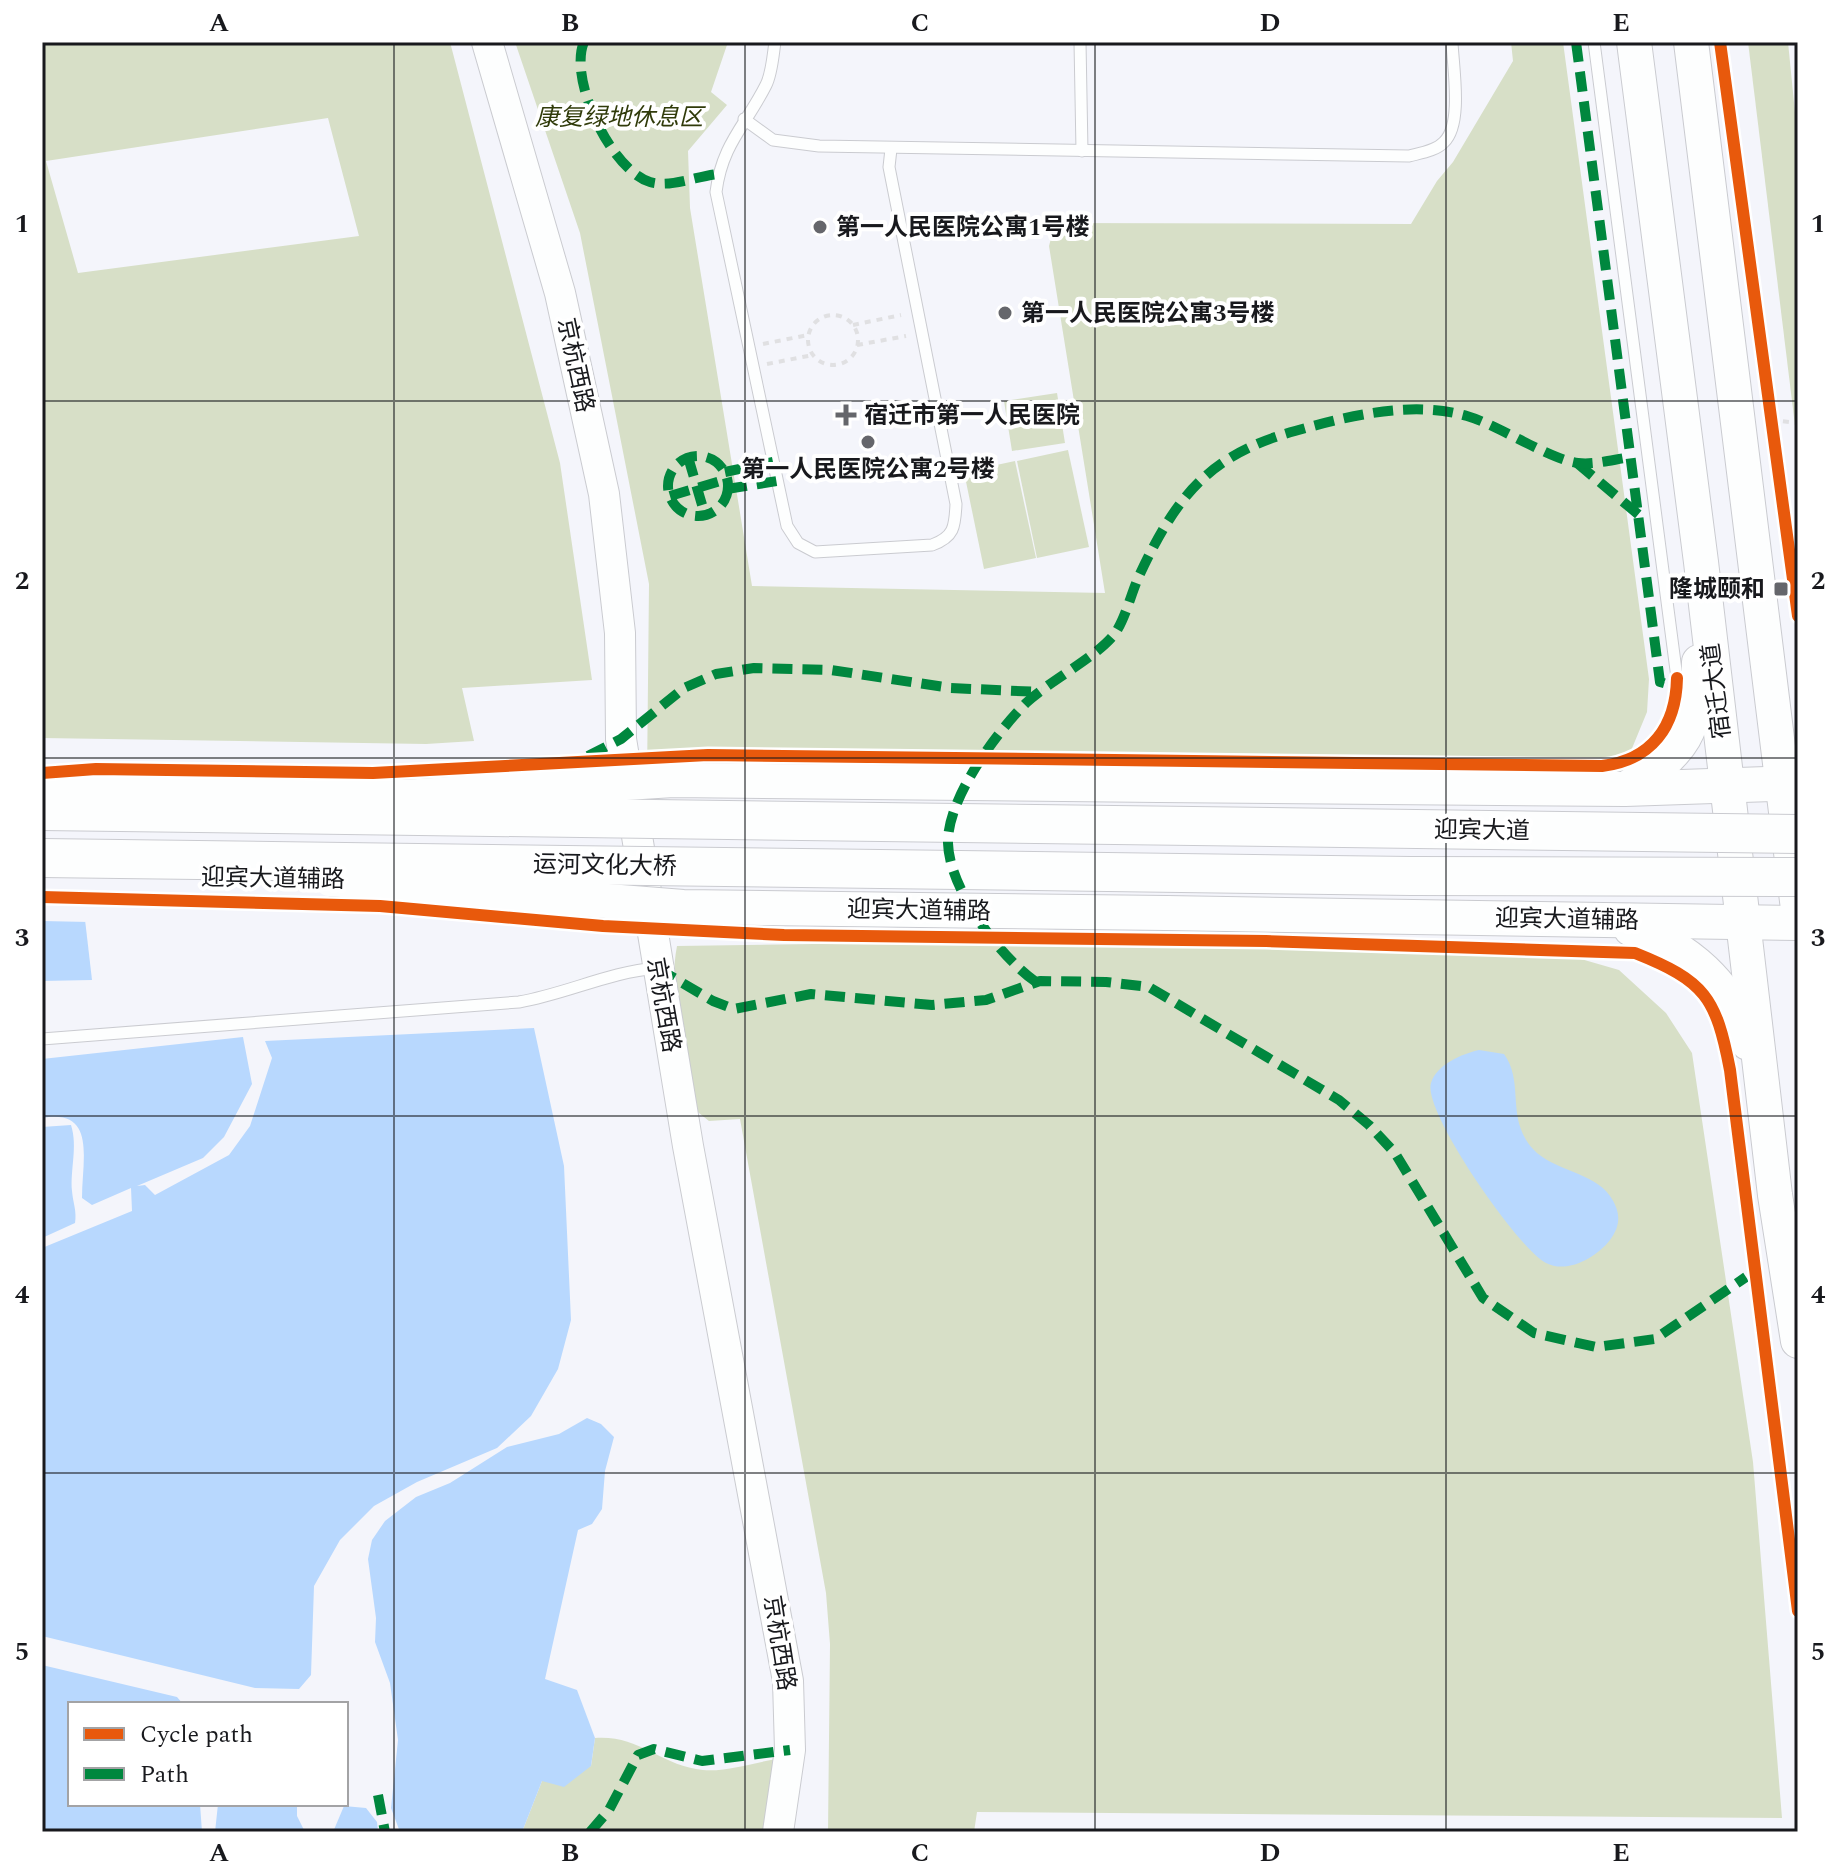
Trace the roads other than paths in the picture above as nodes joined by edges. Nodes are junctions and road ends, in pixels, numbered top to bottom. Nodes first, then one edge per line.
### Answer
1 (487, 42) edge
2 (775, 42) edge
3 (1080, 42) edge
4 (1452, 42) edge
5 (1594, 42) edge
6 (1634, 42) edge
7 (1691, 42) edge
8 (744, 119) junction
9 (891, 149) junction
10 (1082, 151) junction
11 (1756, 554) junction
12 (1701, 562) junction
13 (1677, 678) dead end
14 (1798, 708) edge
15 (1791, 784) edge
16 (1728, 786) junction
17 (1625, 789) junction
18 (42, 792) edge
19 (42, 811) edge
20 (1166, 826) joint
21 (1798, 834) edge
22 (42, 858) edge
23 (42, 871) edge
24 (1168, 871) joint
25 (1798, 877) edge
26 (1798, 909) edge
27 (1600, 920) junction
28 (1743, 922) junction
29 (1798, 923) edge
30 (657, 968) junction
31 (42, 1039) edge
32 (1765, 1105) junction
33 (1798, 1341) edge
34 (778, 1832) edge

1 - 30 main road, 京杭西路
2 - 8 lane
3 - 10 lane
4 - 10 lane
5 - 13 lane
6 - 12 main road, 宿迁大道
7 - 11 main road
8 - 9 lane
8 - 9 lane
9 - 10 lane
11 - 14 main road
11 - 15 main road
12 - 16 main road, 宿迁大道
12 - 17 main road
15 - 16 main road
15 - 26 main road
16 - 17 main road
16 - 28 main road, 宿迁大道
17 - 18 main road, bridge
19 - 20 highway, 运河文化大桥, bridge
20 - 21 highway, 迎宾大道, bridge
22 - 24 highway, 运河文化大桥, bridge
23 - 27 main road, 迎宾大道辅路, bridge
24 - 25 highway, 迎宾大道, bridge
27 - 28 main road, 迎宾大道辅路
27 - 32 main road
28 - 29 main road, 迎宾大道辅路
28 - 32 main road, 宿迁大道
30 - 31 lane
30 - 34 main road, 京杭西路
32 - 33 main road, 宿迁大道

